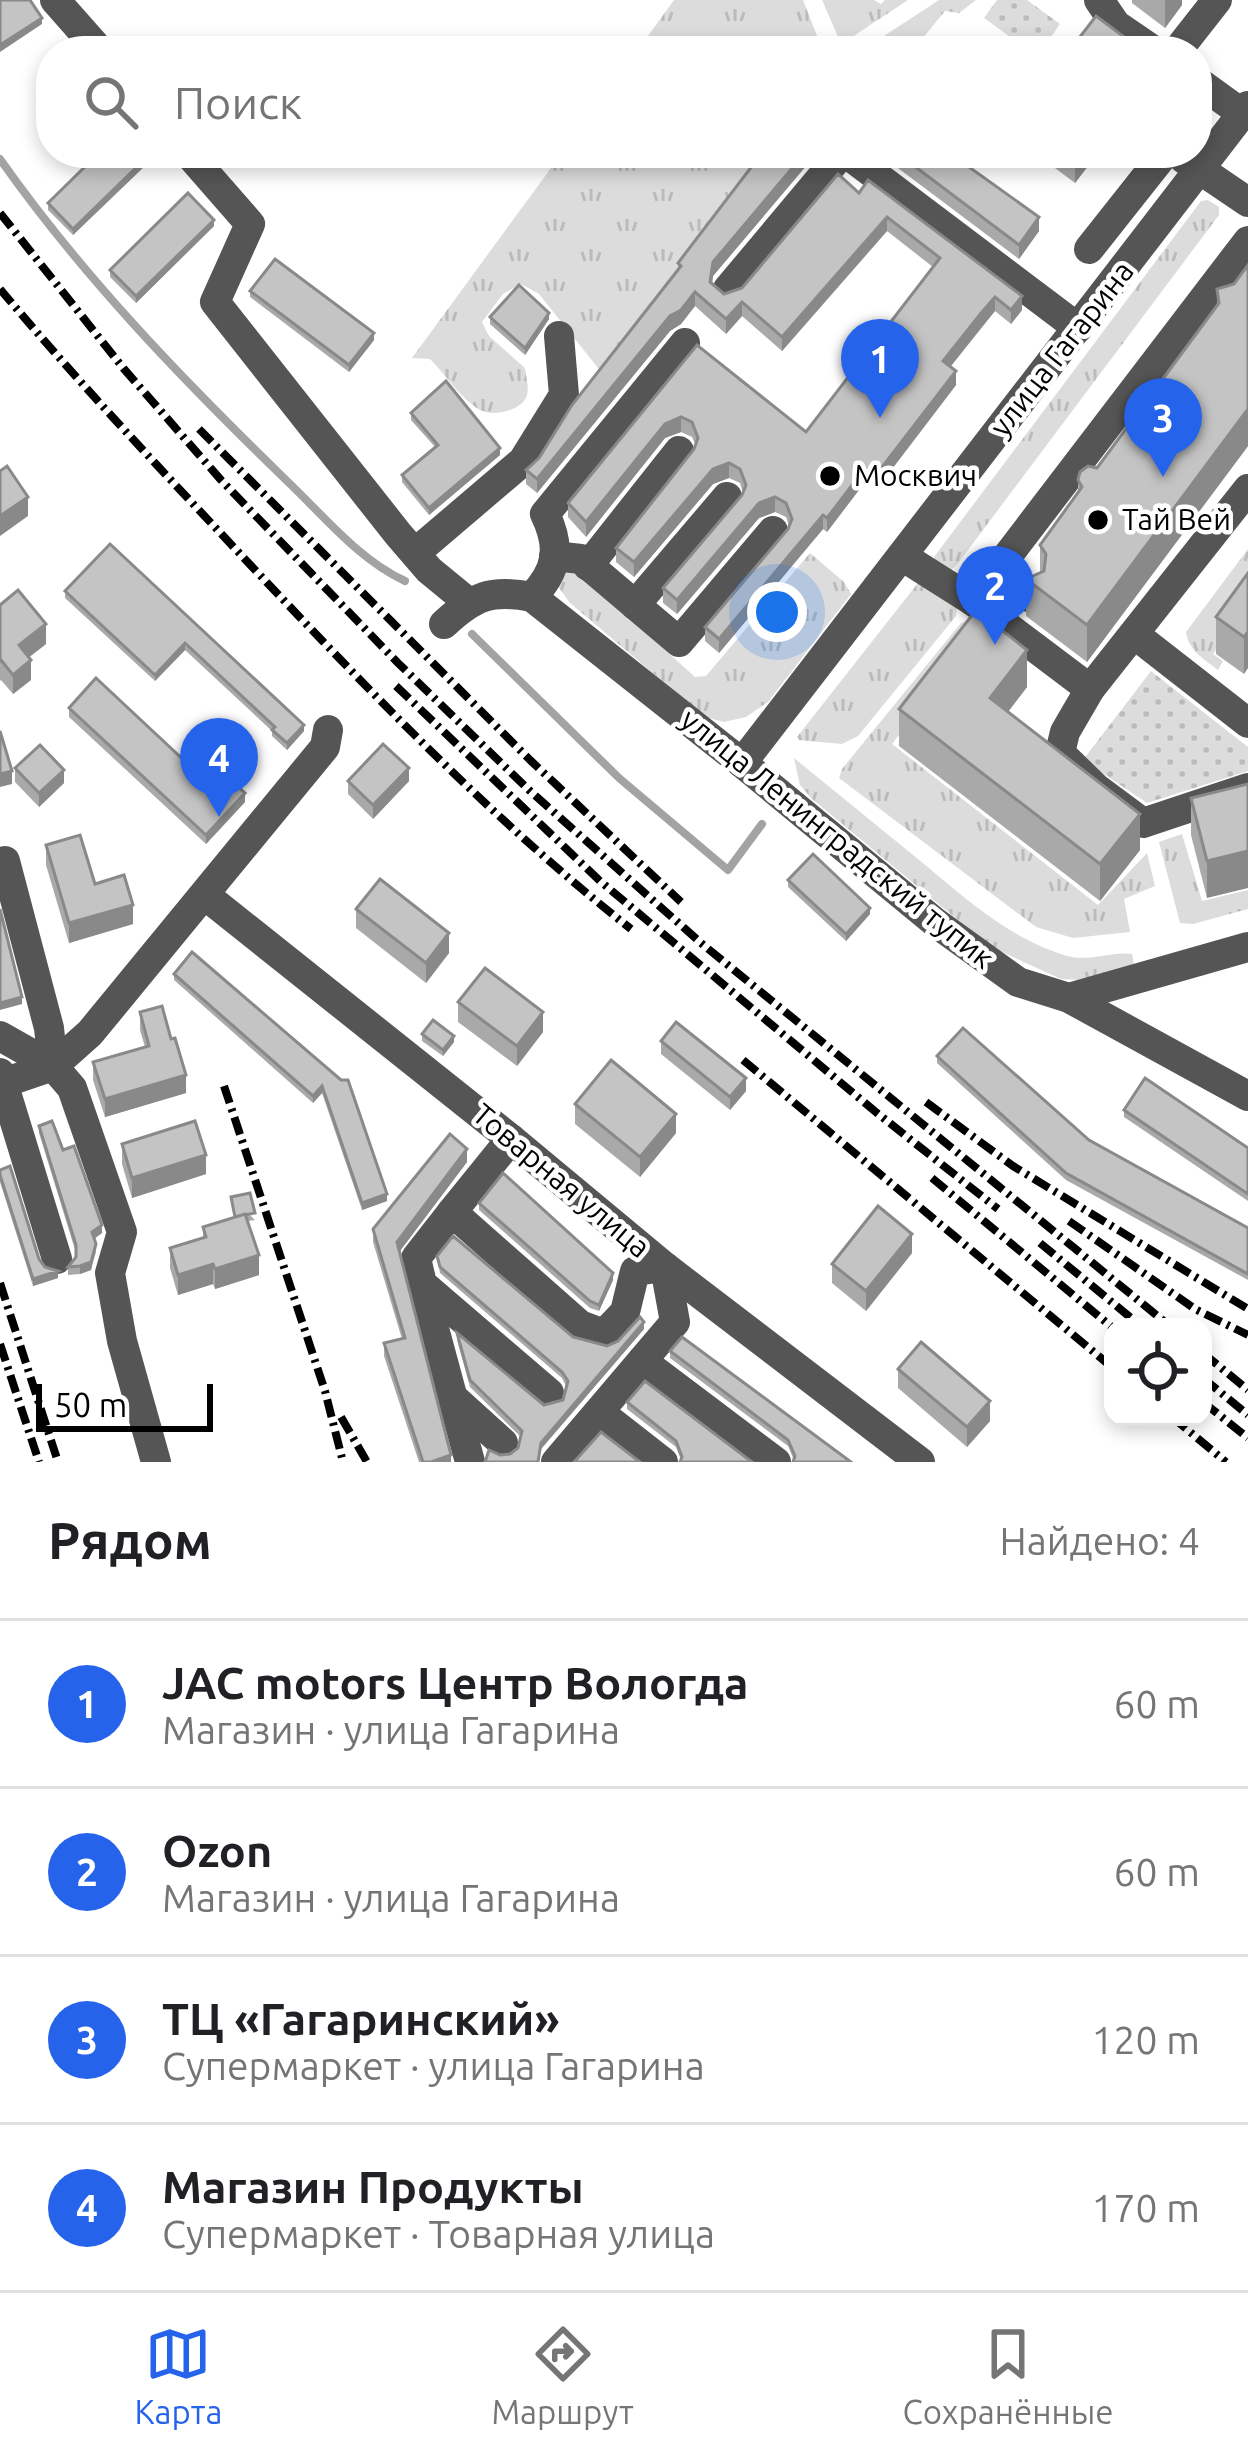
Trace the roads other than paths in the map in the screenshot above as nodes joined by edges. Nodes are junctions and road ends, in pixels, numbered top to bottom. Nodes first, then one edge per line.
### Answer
1 (56, 0) edge
2 (1099, 0) edge
3 (1216, 0) edge
4 (87, 36) edge
5 (1132, 36) edge
6 (1188, 36) edge
7 (1212, 90) edge
8 (1245, 110) edge
9 (1212, 141) edge
10 (201, 168) edge
11 (831, 168) edge
12 (864, 168) edge
13 (1153, 168) edge
14 (1185, 168) edge
15 (1198, 168) edge
16 (1248, 202) edge
17 (1248, 241) edge
18 (1089, 249) dead end
19 (728, 290) edge
20 (1078, 328) junction
21 (559, 336) dead end
22 (685, 343) dead end
23 (679, 451) dead end
24 (1248, 489) edge
25 (727, 497) dead end
26 (773, 531) dead end
27 (415, 554) junction
28 (554, 556) junction
29 (902, 556) junction
30 (589, 566) junction
31 (994, 572) junction
32 (532, 597) junction
33 (1028, 597) edge
34 (973, 601) junction
35 (468, 602) junction
36 (635, 605) junction
37 (444, 624) dead end
38 (1134, 634) junction
39 (1090, 689) junction
40 (1248, 723) edge
41 (328, 730) dead end
42 (742, 763) junction
43 (1248, 788) edge
44 (5, 861) dead end
45 (206, 896) junction
46 (1248, 946) edge
47 (1069, 998) junction
48 (0, 1036) edge
49 (53, 1066) junction
50 (1, 1081) edge
51 (1248, 1096) edge
52 (511, 1138) junction
53 (452, 1212) junction
54 (57, 1259) dead end
55 (664, 1267) junction
56 (422, 1284) junction
57 (642, 1361) junction
58 (549, 1394) dead end
59 (452, 1396) junction
60 (598, 1412) junction
61 (503, 1443) dead end
62 (156, 1462) edge
63 (470, 1462) edge
64 (556, 1462) edge
65 (663, 1462) edge
66 (776, 1462) edge
67 (920, 1462) edge

1 - 4 street
2 - 5 street
3 - 6 street
7 - 8 street
8 - 9 street, улица Гагарина
10 - 27 street
11 - 19 street
12 - 20 street
13 - 18 street
14 - 20 street, улица Гагарина
15 - 16 street
17 - 31 street
20 - 29 street, улица Гагарина
21 - 27 street
22 - 28 street
23 - 30 street
24 - 38 street
25 - 36 street
26 - 36 street
27 - 35 street
28 - 30 street
28 - 32 street
29 - 34 street
29 - 42 street, улица Гагарина
30 - 36 street
31 - 33 street
31 - 34 street
32 - 35 street
32 - 42 street, улица Ленинградский тупик
34 - 39 street
35 - 37 street
38 - 39 street
38 - 40 street
39 - 43 street
41 - 45 street
42 - 47 street, улица Ленинградский тупик
44 - 49 street
45 - 49 street
45 - 52 street, Товарная улица
46 - 47 street
47 - 51 street, улица Ленинградский тупик
48 - 49 street
49 - 50 street
49 - 62 street
50 - 54 street
52 - 53 street
52 - 55 street, Товарная улица
53 - 55 street
53 - 56 street
55 - 57 street
55 - 67 street, Товарная улица
56 - 58 street
56 - 59 street
57 - 60 street
57 - 66 street
59 - 61 street
59 - 63 street
60 - 64 street
60 - 65 street

